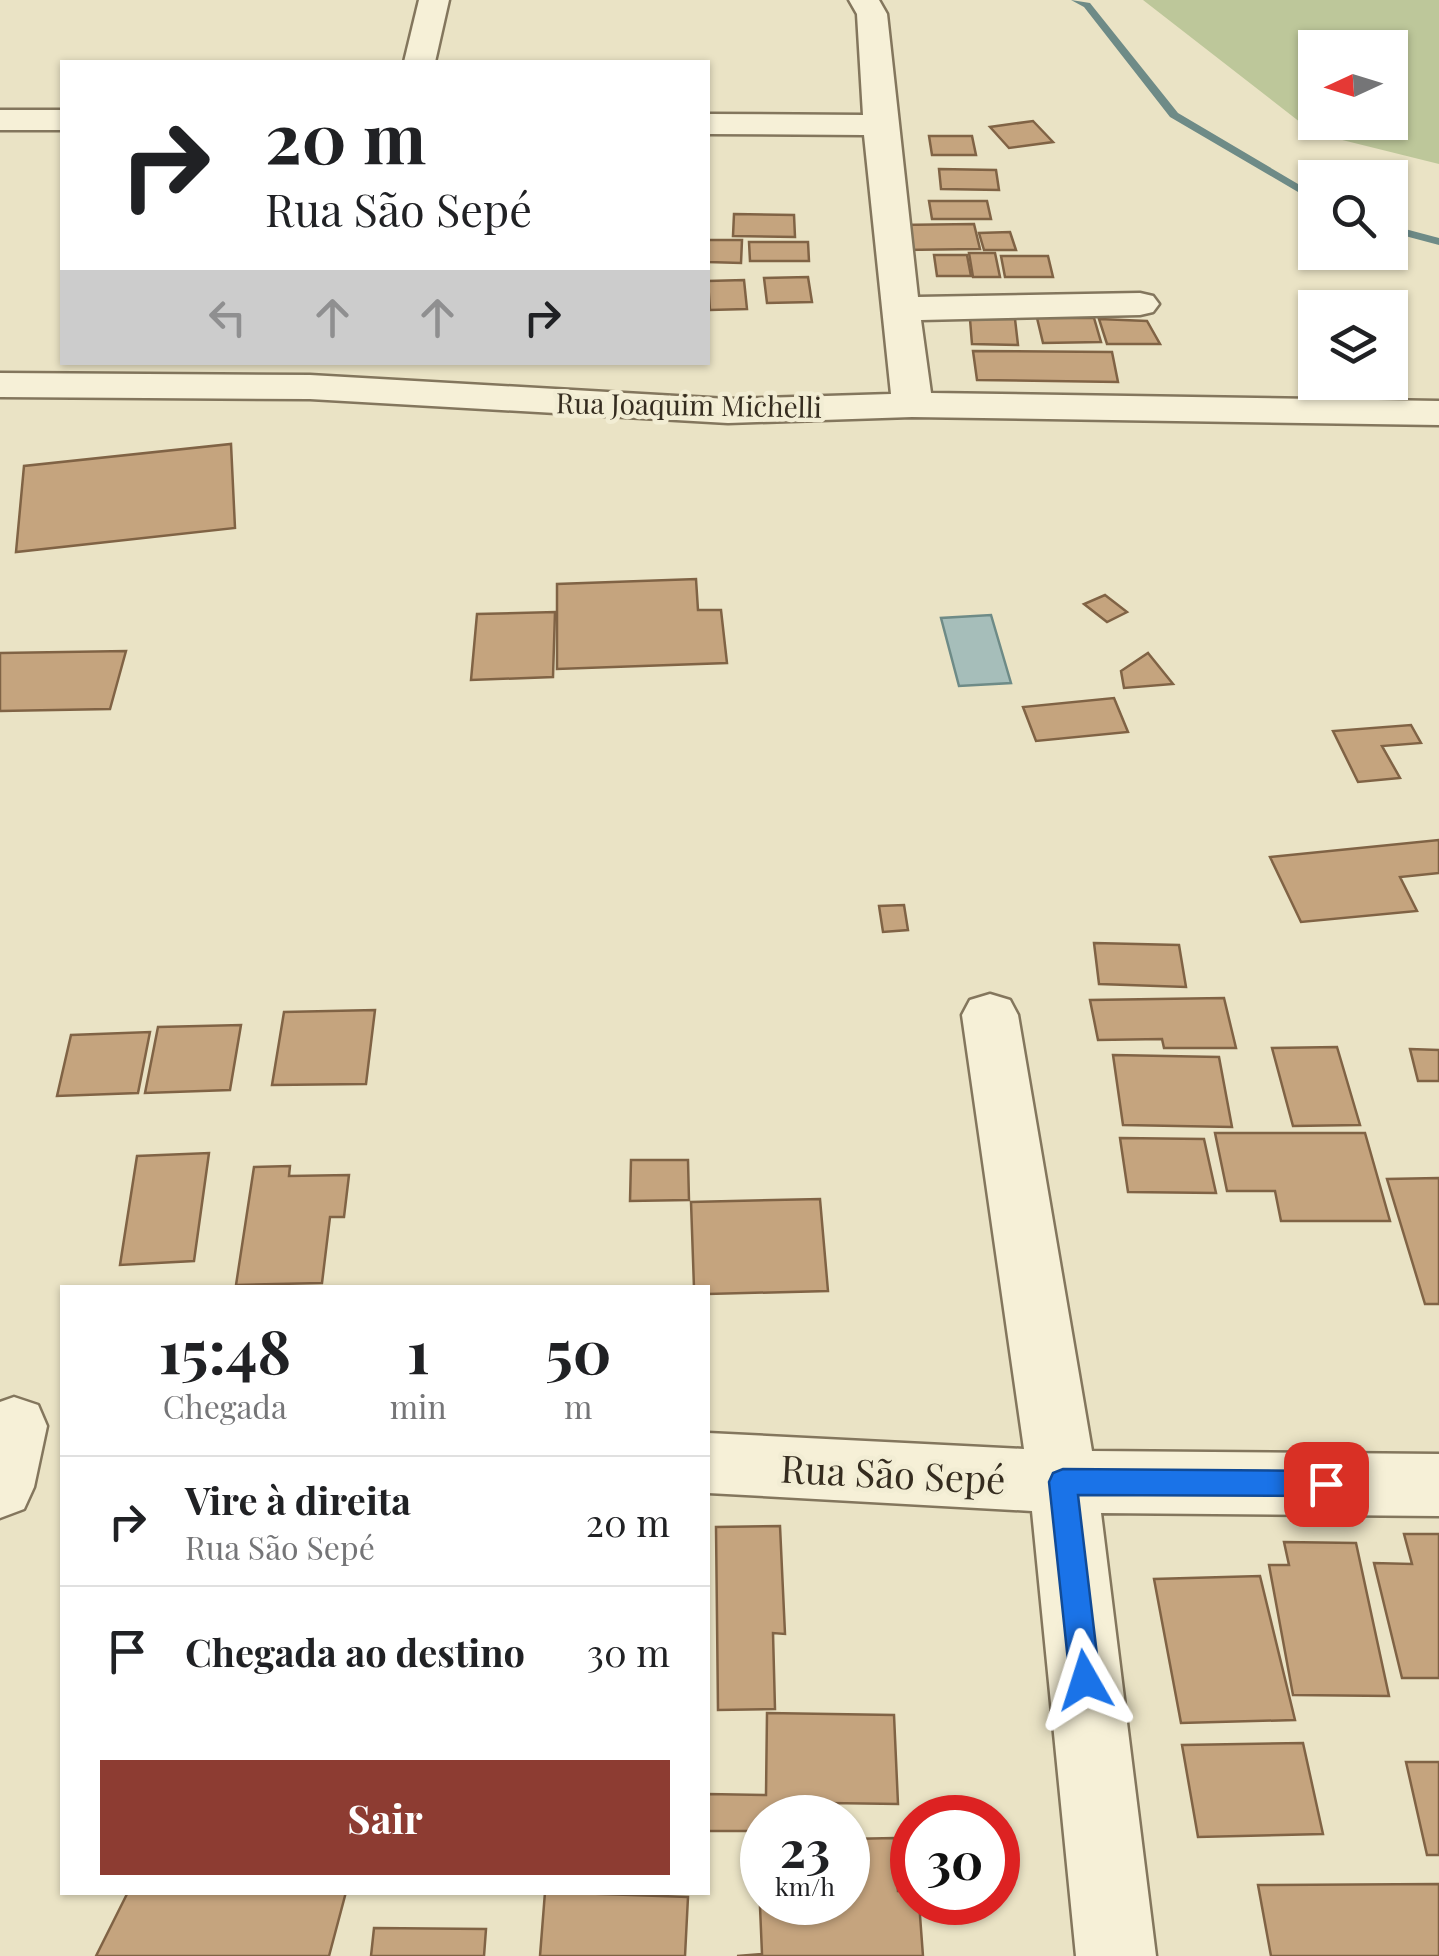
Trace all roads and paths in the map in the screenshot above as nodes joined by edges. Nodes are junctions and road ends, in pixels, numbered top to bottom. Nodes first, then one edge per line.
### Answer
1 (434, 0) edge
2 (864, 0) edge
3 (420, 60) edge
4 (0, 120) edge
5 (60, 120) edge
6 (710, 124) edge
7 (880, 124) junction
8 (1140, 304) dead end
9 (901, 308) junction
10 (314, 375) edge
11 (0, 385) edge
12 (912, 404) junction
13 (1439, 413) edge
14 (990, 1015) dead end
15 (710, 1463) edge
16 (1063, 1482) junction
17 (1439, 1485) edge
18 (1116, 1956) edge

1 - 3 street
2 - 7 street
4 - 5 street
6 - 7 street
7 - 9 street
8 - 9 street
9 - 12 street
10 - 11 street, Rua Joaquim Michelli
10 - 12 street, Rua Joaquim Michelli
12 - 13 street, Rua Joaquim Michelli
14 - 16 street
15 - 16 street, Rua São Sepé
16 - 17 street, Rua São Sepé
16 - 18 street

